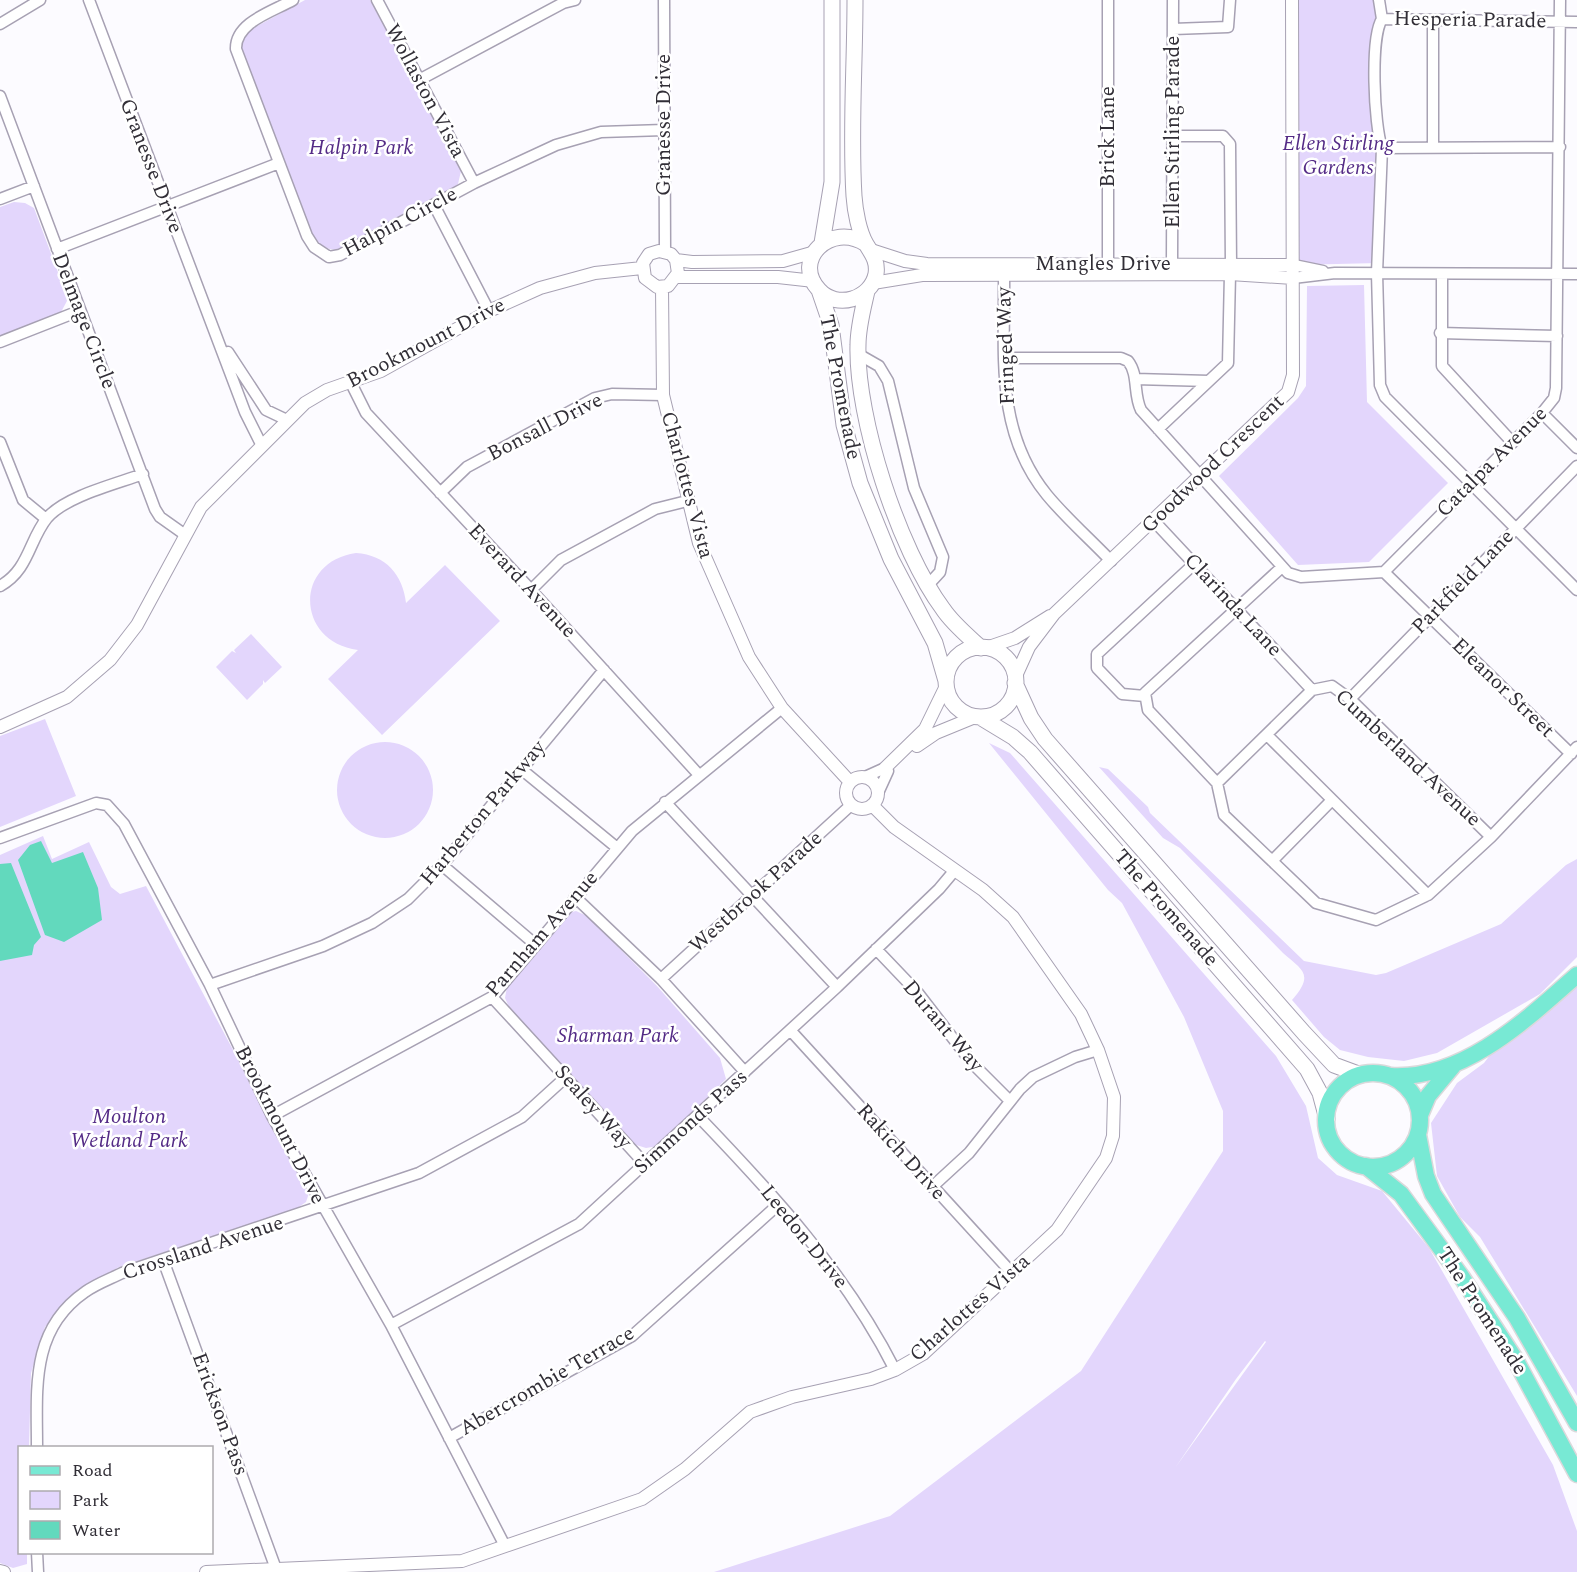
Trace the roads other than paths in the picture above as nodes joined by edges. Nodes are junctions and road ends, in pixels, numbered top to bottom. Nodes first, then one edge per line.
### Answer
1 (40, 0) edge
2 (89, 0) edge
3 (293, 0) edge
4 (377, 0) edge
5 (575, 0) edge
6 (664, 0) edge
7 (832, 0) edge
8 (855, 0) edge
9 (1108, 0) edge
10 (1173, 0) edge
11 (1230, 0) edge
12 (1292, 0) edge
13 (1379, 0) edge
14 (1560, 0) edge
15 (562, 2) edge
16 (1382, 19) junction
17 (1433, 20) junction
18 (1560, 22) junction
19 (1577, 22) edge
20 (0, 24) edge
21 (1173, 28) junction
22 (419, 80) junction
23 (0, 96) edge
24 (664, 130) junction
25 (1173, 136) junction
26 (1382, 147) junction
27 (1433, 147) junction
28 (1560, 147) junction
29 (279, 163) junction
30 (474, 183) junction
31 (34, 186) junction
32 (0, 199) edge
33 (434, 205) junction
34 (166, 208) junction
35 (868, 247) junction
36 (818, 248) junction
37 (57, 249) junction
38 (665, 251) junction
39 (676, 260) junction
40 (949, 264) junction
41 (1172, 264) junction
42 (1293, 265) junction
43 (642, 268) junction
44 (1108, 269) junction
45 (1231, 269) junction
46 (1335, 273) junction
47 (1377, 273) junction
48 (936, 274) junction
49 (1004, 274) junction
50 (1442, 274) junction
51 (1558, 274) junction
52 (1577, 274) edge
53 (677, 277) junction
54 (1293, 278) junction
55 (816, 286) junction
56 (662, 287) junction
57 (870, 287) junction
58 (80, 311) junction
59 (489, 311) junction
60 (215, 331) junction
61 (1440, 333) junction
62 (1557, 336) junction
63 (0, 342) edge
64 (858, 354) junction
65 (1005, 358) junction
66 (1135, 379) junction
67 (1209, 381) junction
68 (351, 383) junction
69 (663, 395) junction
70 (1542, 414) junction
71 (287, 420) junction
72 (1158, 429) junction
73 (0, 442) edge
74 (1512, 442) junction
75 (262, 446) junction
76 (1577, 448) edge
77 (1577, 466) edge
78 (143, 474) junction
79 (1201, 477) junction
80 (1470, 483) junction
81 (440, 493) junction
82 (687, 501) junction
83 (46, 519) junction
84 (1154, 521) junction
85 (1516, 529) junction
86 (184, 534) junction
87 (1111, 561) junction
88 (1194, 564) junction
89 (1282, 567) junction
90 (1384, 572) junction
91 (928, 585) junction
92 (0, 586) edge
93 (531, 590) junction
94 (1577, 590) edge
95 (1236, 609) junction
96 (1054, 614) junction
97 (1430, 616) junction
98 (984, 648) junction
99 (604, 670) junction
100 (1015, 681) junction
101 (946, 684) junction
102 (1312, 690) junction
103 (1145, 696) junction
104 (1350, 699) junction
105 (782, 708) junction
106 (977, 717) junction
107 (0, 727) edge
108 (1267, 735) junction
109 (1574, 750) edge
110 (521, 770) junction
111 (886, 770) junction
112 (699, 775) junction
113 (865, 777) junction
114 (850, 782) junction
115 (1217, 783) junction
116 (878, 794) junction
117 (1332, 800) junction
118 (665, 802) junction
119 (851, 805) junction
120 (872, 805) junction
121 (1491, 837) junction
122 (0, 838) edge
123 (616, 847) junction
124 (1272, 861) junction
125 (442, 865) junction
126 (955, 870) junction
127 (751, 895) junction
128 (1428, 895) junction
129 (575, 897) junction
130 (536, 945) junction
131 (876, 949) junction
132 (1577, 975) edge
133 (661, 979) junction
134 (210, 985) junction
135 (837, 987) junction
136 (492, 997) junction
137 (791, 1031) junction
138 (1098, 1050) junction
139 (1454, 1066) junction
140 (746, 1072) junction
141 (1361, 1075) junction
142 (1388, 1076) junction
143 (566, 1077) junction
144 (1010, 1101) junction
145 (1420, 1115) junction
146 (272, 1116) junction
147 (698, 1116) junction
148 (1327, 1119) junction
149 (1418, 1135) junction
150 (645, 1164) junction
151 (1365, 1166) junction
152 (932, 1187) junction
153 (779, 1204) junction
154 (322, 1207) junction
155 (163, 1260) junction
156 (1012, 1273) junction
157 (391, 1325) junction
158 (895, 1370) junction
159 (1577, 1423) edge
160 (448, 1438) junction
161 (37, 1446) edge
162 (1577, 1474) edge
163 (506, 1546) junction
164 (38, 1554) edge
165 (276, 1569) junction
166 (0, 1571) edge
167 (4, 1572) edge
168 (38, 1572) edge
169 (206, 1572) edge

1 - 20 street
2 - 34 street, Granesse Drive
3 - 29 street, Halpin Circle
4 - 22 street, Wollaston Vista
5 - 15 street
6 - 24 street, Granesse Drive
7 - 36 main road
8 - 35 main road
9 - 44 street, Brick Lane
10 - 21 street, Ellen Stirling Parade
11 - 21 street
12 - 42 street
13 - 16 street, Hesperia Parade
14 - 18 street, Catalpa Avenue
15 - 22 street
16 - 17 street, Hesperia Parade
16 - 26 street
17 - 18 street, Hesperia Parade
17 - 27 street
18 - 19 street, Hesperia Parade
18 - 28 street, Catalpa Avenue
21 - 25 street, Ellen Stirling Parade
22 - 30 street, Wollaston Vista
23 - 31 street, Delmage Circle
24 - 30 street, Halpin Circle
24 - 38 street, Granesse Drive
25 - 41 street, Ellen Stirling Parade
25 - 45 street
26 - 27 street
26 - 47 street
27 - 28 street
28 - 51 street, Catalpa Avenue
29 - 33 street, Halpin Circle
29 - 34 street
30 - 33 street, Halpin Circle
31 - 32 street
31 - 37 street, Delmage Circle
33 - 59 street
34 - 37 street
34 - 60 street, Granesse Drive
35 - 36 main road
35 - 40 street, Mangles Drive
35 - 57 main road
36 - 39 street
36 - 55 main road
37 - 58 street, Delmage Circle
38 - 39 street
38 - 43 street
39 - 53 street
40 - 44 street, Mangles Drive
40 - 48 street
41 - 44 street, Mangles Drive
41 - 45 street, Mangles Drive
42 - 45 street, Mangles Drive
42 - 46 street, Mangles Drive
42 - 54 street, Goodwood Crescent
43 - 56 street
43 - 59 street, Brookmount Drive
44 - 45 street, Mangles Drive
44 - 49 street, Mangles Drive
45 - 54 street, Mangles Drive
45 - 67 street
46 - 47 street, Mangles Drive
46 - 54 street, Mangles Drive
47 - 50 street, Mangles Drive
47 - 80 street
48 - 49 street, Mangles Drive
48 - 57 street, Mangles Drive
49 - 65 street, Fringed Way
50 - 51 street, Mangles Drive
50 - 61 street
51 - 52 street, Mangles Drive
51 - 62 street, Catalpa Avenue
53 - 55 street
53 - 56 street
54 - 79 street, Goodwood Crescent
55 - 57 main road
55 - 101 main road, The Promenade
56 - 69 street, Charlottes Vista
57 - 64 main road, The Promenade
58 - 63 street
58 - 78 street, Delmage Circle
59 - 68 street, Brookmount Drive
60 - 71 street, Granesse Drive
60 - 75 street, Granesse Drive
61 - 62 street
61 - 74 street
62 - 70 street, Catalpa Avenue
64 - 91 main road, The Promenade
64 - 91 street, The Promenade
65 - 66 street
65 - 87 street, Fringed Way
66 - 67 street
66 - 72 street
67 - 72 street
68 - 71 street, Brookmount Drive
68 - 81 street, Everard Avenue
69 - 81 street, Bonsall Drive
69 - 82 street, Charlottes Vista
70 - 74 street, Catalpa Avenue
70 - 76 street
71 - 75 street, Brookmount Drive
72 - 79 street
73 - 83 street
74 - 80 street, Catalpa Avenue
75 - 86 street, Brookmount Drive
77 - 85 street, Parkfield Lane
78 - 83 street
78 - 86 street, Delmage Circle
79 - 84 street, Goodwood Crescent
79 - 89 street
80 - 85 street
80 - 90 street, Catalpa Avenue
81 - 93 street, Everard Avenue
82 - 93 street
82 - 105 street, Charlottes Vista
83 - 92 street
84 - 87 street, Goodwood Crescent
84 - 88 street, Clarinda Lane
85 - 94 street
85 - 97 street, Parkfield Lane
86 - 107 street, Brookmount Drive
87 - 96 street, Goodwood Crescent
88 - 95 street, Clarinda Lane
88 - 103 street
89 - 90 street
89 - 95 street
90 - 97 street, Eleanor Street
91 - 98 main road, The Promenade
93 - 99 street, Everard Avenue
95 - 102 street, Clarinda Lane
95 - 103 street
96 - 98 street, Goodwood Crescent
96 - 100 street, Goodwood Crescent
97 - 104 street, Parkfield Lane
97 - 109 street, Eleanor Street
98 - 100 main road
98 - 101 main road
99 - 110 street, Harberton Parkway
99 - 112 street, Everard Avenue
100 - 106 main road
100 - 141 main road, The Promenade
101 - 106 main road
101 - 111 street
102 - 104 street, Cumberland Avenue
102 - 108 street, Cumberland Avenue
103 - 115 street
104 - 121 street, Cumberland Avenue
105 - 112 street, Parnham Avenue
105 - 114 street, Charlottes Vista
106 - 111 street
106 - 148 main road, The Promenade
108 - 115 street, Cumberland Avenue
108 - 117 street
109 - 121 street, Cumberland Avenue
110 - 123 street
110 - 125 street, Harberton Parkway
111 - 113 street
111 - 116 street
112 - 118 street, Parnham Avenue
113 - 114 street
113 - 116 street
114 - 119 street
115 - 124 street, Cumberland Avenue
116 - 120 street
117 - 124 street
117 - 128 street
118 - 123 street, Parnham Avenue
118 - 127 street
119 - 120 street
119 - 127 street, Westbrook Parade
120 - 126 street, Charlottes Vista
121 - 128 street, Cumberland Avenue
122 - 134 street, Brookmount Drive
123 - 129 street, Parnham Avenue
124 - 128 street, Cumberland Avenue
125 - 130 street
125 - 134 street, Harberton Parkway
126 - 131 street, Simmonds Pass
126 - 138 street, Charlottes Vista
127 - 133 street, Westbrook Parade
127 - 135 street
129 - 130 street, Parnham Avenue
129 - 133 street
130 - 136 street, Parnham Avenue
131 - 135 street, Simmonds Pass
131 - 144 street, Durant Way
132 - 139 main road
133 - 140 street
134 - 146 street, Brookmount Drive
135 - 137 street, Simmonds Pass
136 - 143 street, Sealey Way
136 - 146 street, Parnham Avenue
137 - 140 street, Simmonds Pass
137 - 152 street, Rakich Drive
138 - 144 street
138 - 156 street, Charlottes Vista
139 - 142 main road
139 - 145 main road
140 - 147 street, Simmonds Pass
141 - 142 main road
141 - 148 main road
142 - 145 main road
143 - 150 street, Sealey Way
143 - 154 street, Crossland Avenue
144 - 152 street
145 - 149 main road
146 - 154 street, Brookmount Drive
147 - 150 street, Simmonds Pass
147 - 153 street, Leedon Drive
148 - 151 main road
149 - 151 main road
149 - 159 main road, The Promenade
150 - 157 street, Simmonds Pass
151 - 162 main road, The Promenade
152 - 156 street, Rakich Drive
153 - 158 street, Leedon Drive
153 - 160 street, Abercrombie Terrace
154 - 155 street, Crossland Avenue
154 - 157 street, Brookmount Drive
155 - 161 street, Crossland Avenue
155 - 165 street, Erickson Pass
156 - 158 street, Charlottes Vista
157 - 160 street, Brookmount Drive
158 - 163 street, Charlottes Vista
160 - 163 street, Brookmount Drive
163 - 165 street, Charlottes Vista
164 - 168 street
165 - 169 street, Charlottes Vista
166 - 167 street

